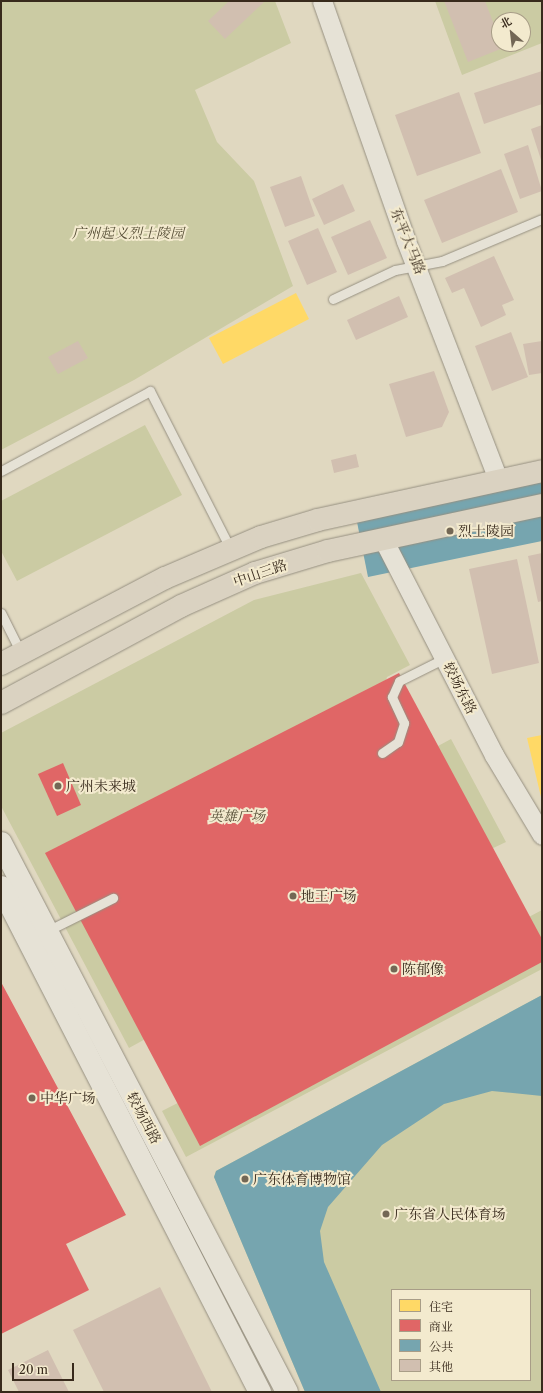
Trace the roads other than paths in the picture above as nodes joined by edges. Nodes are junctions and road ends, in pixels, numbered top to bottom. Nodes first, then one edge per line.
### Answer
1 (322, 1) edge
2 (542, 219) edge
3 (419, 268) junction
4 (333, 299) dead end
5 (1, 471) edge
6 (542, 471) edge
7 (498, 480) junction
8 (542, 505) edge
9 (383, 539) junction
10 (230, 548) junction
11 (1, 613) edge
12 (21, 653) junction
13 (445, 658) junction
14 (1, 664) edge
15 (1, 703) edge
16 (382, 753) dead end
17 (542, 835) edge
18 (1, 843) edge
19 (1, 887) edge
20 (113, 898) dead end
21 (46, 931) junction
22 (260, 1392) edge
23 (287, 1392) edge

1 - 3 street, 东平大马路
2 - 3 lane
3 - 4 lane
3 - 7 street, 东平大马路
5 - 10 lane
6 - 7 main road
7 - 10 main road
8 - 9 main road, 中山三路
9 - 13 street, 较场东路
9 - 15 main road, 中山三路
10 - 12 main road
11 - 12 lane
12 - 14 main road
13 - 16 lane
13 - 17 street, 较场东路
18 - 21 street, 较场西路
19 - 22 street, 较场西路
20 - 21 lane
21 - 23 street, 较场西路

